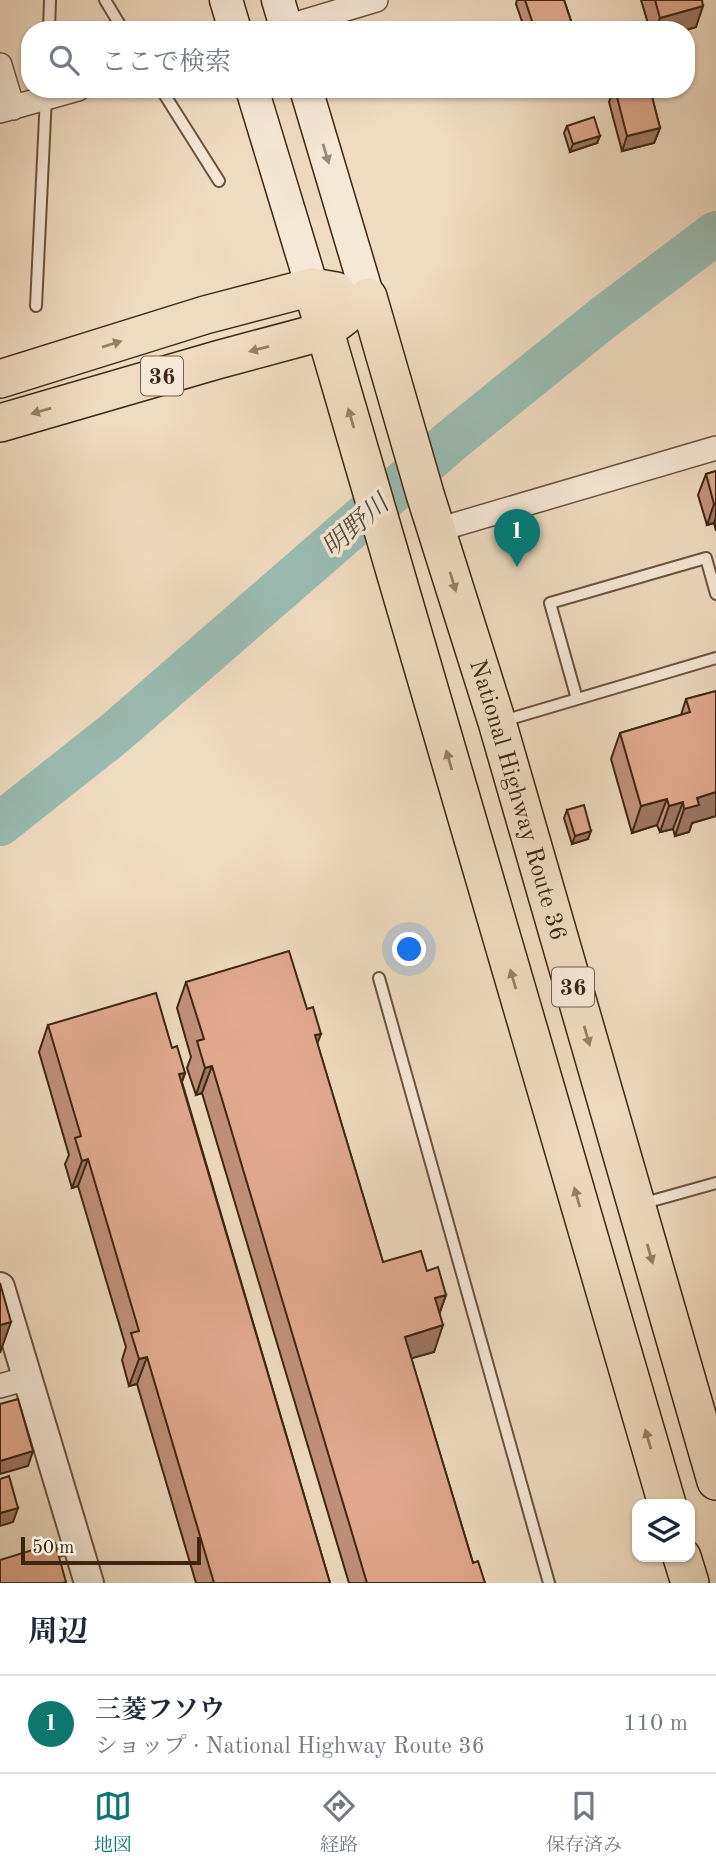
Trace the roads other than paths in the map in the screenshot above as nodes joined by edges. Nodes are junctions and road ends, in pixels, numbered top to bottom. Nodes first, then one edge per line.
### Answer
1 (50, 0) edge
2 (105, 0) edge
3 (226, 0) edge
4 (376, 0) edge
5 (284, 19) edge
6 (49, 21) edge
7 (118, 21) edge
8 (232, 21) edge
9 (0, 65) edge
10 (35, 98) edge
11 (46, 98) edge
12 (166, 98) edge
13 (255, 98) edge
14 (309, 98) edge
15 (6, 109) edge
16 (219, 181) dead end
17 (312, 287) junction
18 (368, 297) junction
19 (36, 306) dead end
20 (325, 331) junction
21 (0, 379) edge
22 (0, 423) edge
23 (716, 448) edge
24 (437, 530) junction
25 (716, 594) edge
26 (716, 659) edge
27 (577, 699) junction
28 (496, 722) junction
29 (379, 978) dead end
30 (716, 1183) edge
31 (636, 1206) junction
32 (0, 1287) edge
33 (28, 1378) junction
34 (0, 1386) edge
35 (716, 1481) edge
36 (666, 1499) edge
37 (78, 1546) junction
38 (26, 1560) edge
39 (684, 1562) edge
40 (89, 1583) edge
41 (549, 1583) edge
42 (690, 1583) edge

1 - 6 lane
2 - 7 lane
3 - 8 main road
4 - 5 street
9 - 15 street
10 - 15 street
11 - 19 lane
12 - 16 lane
13 - 17 main road
14 -> 18 main road
17 - 18 highway, 36
17 - 20 highway, 36
21 -> 17 highway, 36
18 - 20 highway, 36
18 - 24 highway, National Highway Route 36 / 36
20 -> 22 highway, 36
36 -> 20 highway, 36
23 - 24 street
24 -> 28 highway, National Highway Route 36 / 36
25 - 27 lane
26 - 27 lane
27 - 28 lane
28 -> 31 highway, National Highway Route 36 / 36
29 - 41 lane
30 - 31 lane
31 -> 35 highway, National Highway Route 36 / 36
32 - 33 street
33 - 34 street
33 - 37 street
37 - 38 lane
37 - 40 street
39 - 42 highway

